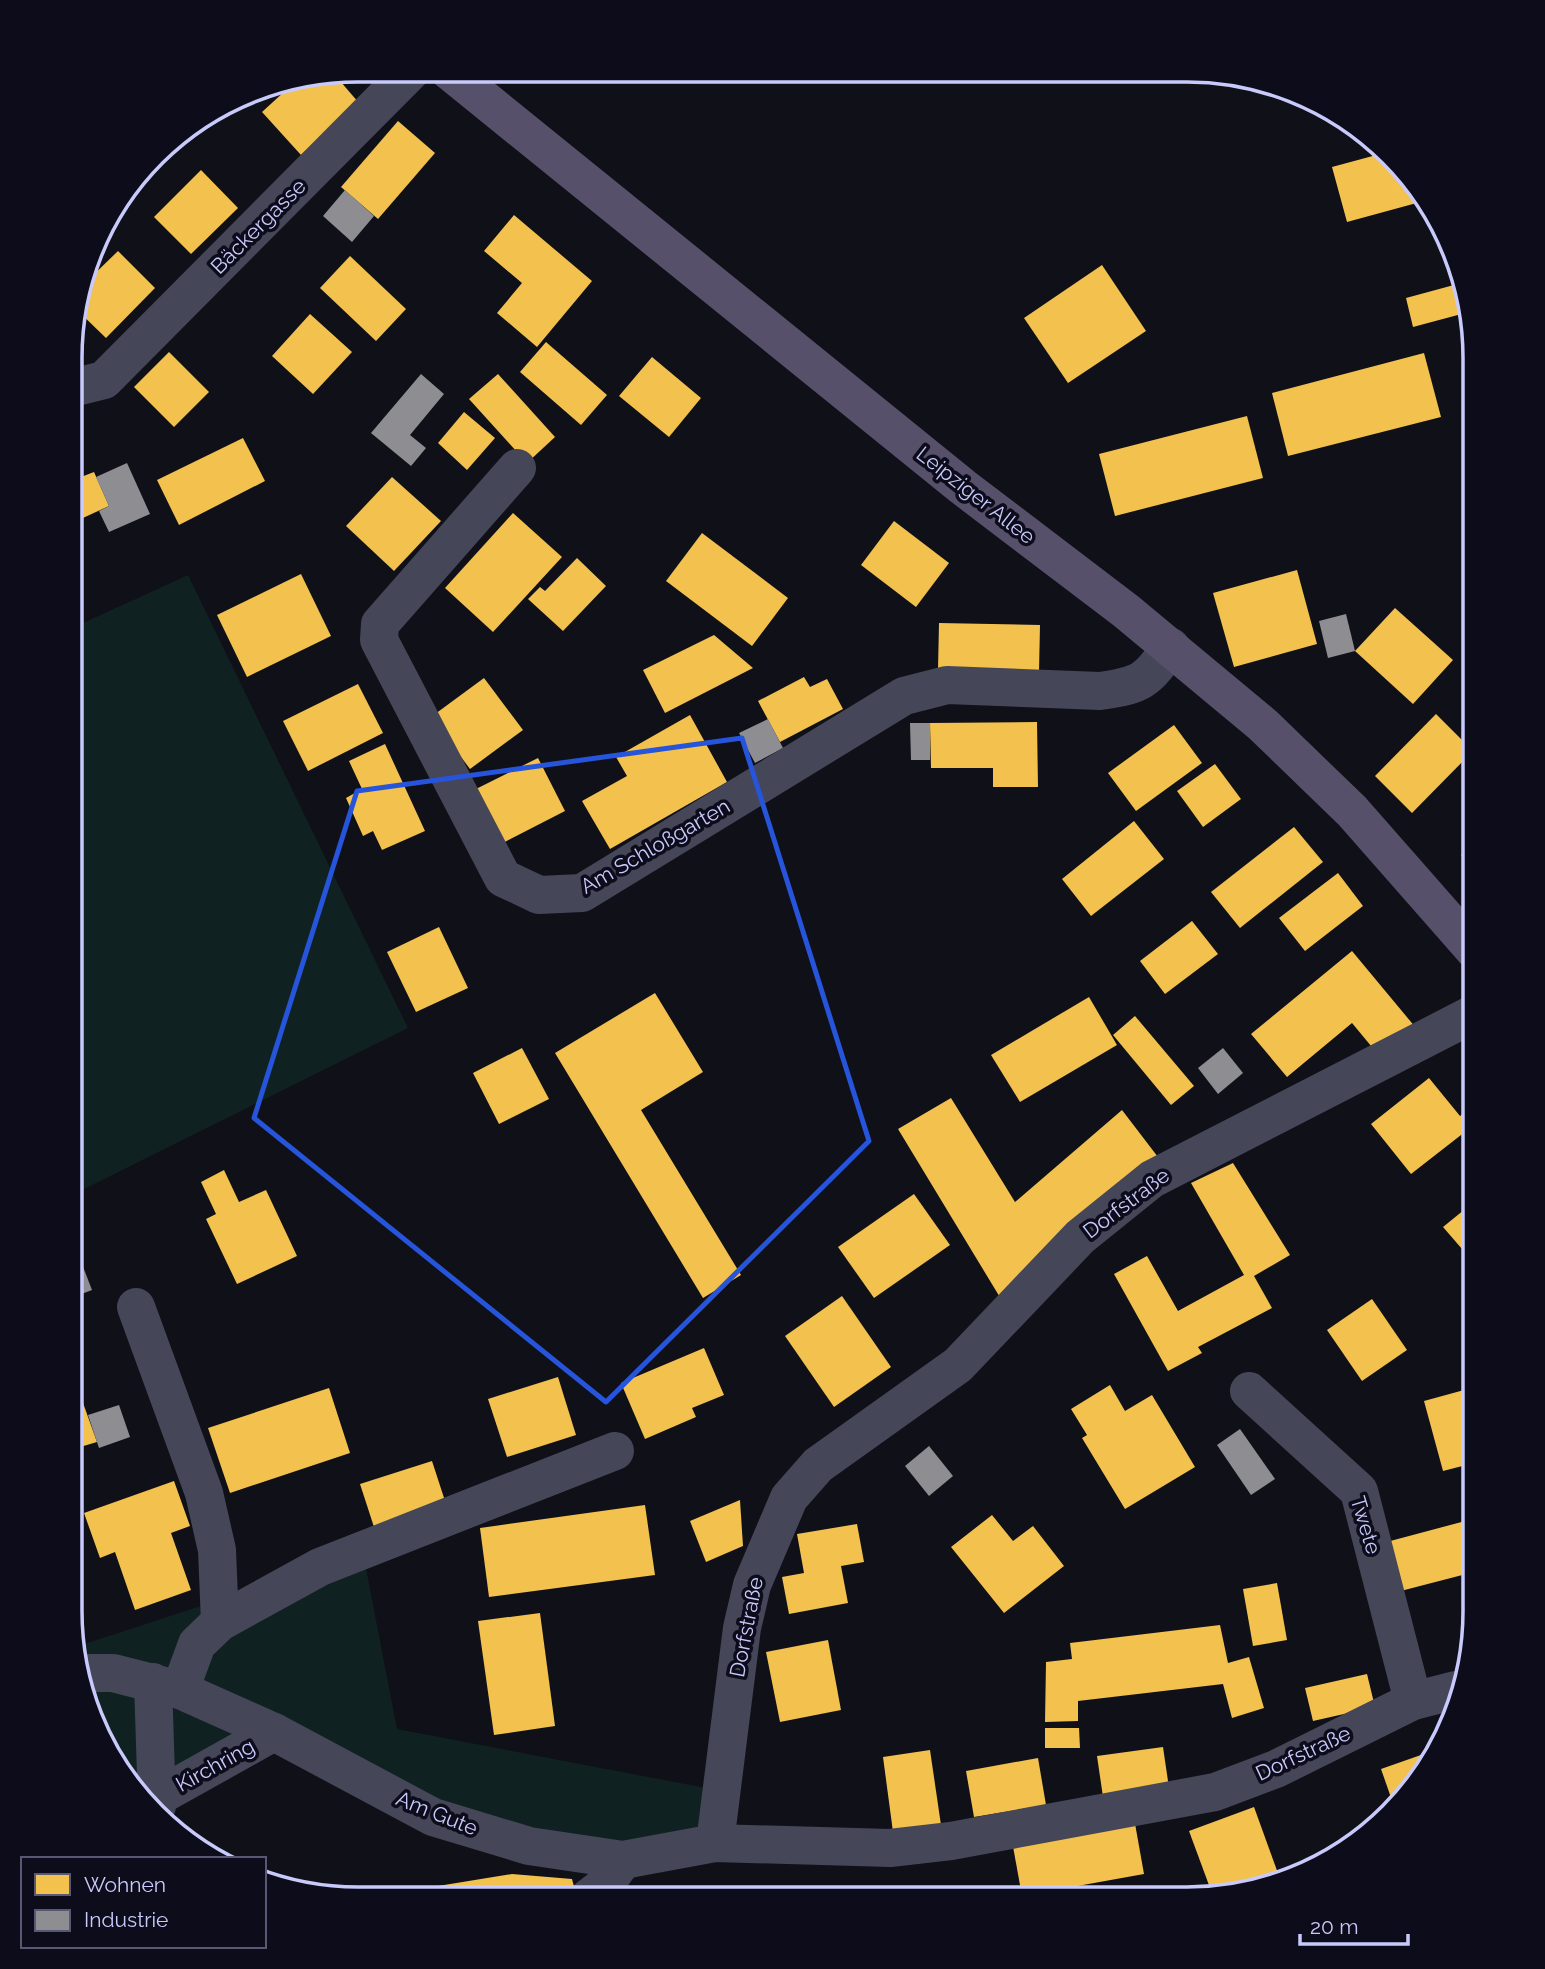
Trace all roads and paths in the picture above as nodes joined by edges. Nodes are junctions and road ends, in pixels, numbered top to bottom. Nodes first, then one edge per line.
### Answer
1 (400, 82) edge
2 (463, 82) edge
3 (88, 384) edge
4 (517, 468) dead end
5 (1171, 647) junction
6 (1463, 937) edge
7 (1463, 1019) edge
8 (136, 1307) dead end
9 (1249, 1391) dead end
10 (615, 1451) dead end
11 (220, 1622) junction
12 (90, 1673) edge
13 (167, 1686) junction
14 (1450, 1691) edge
15 (1413, 1701) junction
16 (274, 1732) junction
17 (157, 1800) edge
18 (158, 1801) edge
19 (715, 1843) junction
20 (623, 1860) junction
21 (603, 1887) edge

1 - 3 street, Bäckergasse
2 - 5 main road, Leipziger Allee
4 - 5 street, Am Schloßgarten
5 - 6 main road, Leipziger Allee
7 - 19 street, Dorfstraße
8 - 11 street
9 - 15 street, Twete
10 - 11 street
11 - 13 street
12 - 13 street, Am Gute
13 - 16 street, Am Gute
13 - 17 street, Kirchring
14 - 15 street, Dorfstraße
15 - 19 street, Dorfstraße
16 - 18 street, Kirchring
16 - 20 street, Am Gute
19 - 20 street, Am Gute
20 - 21 street

